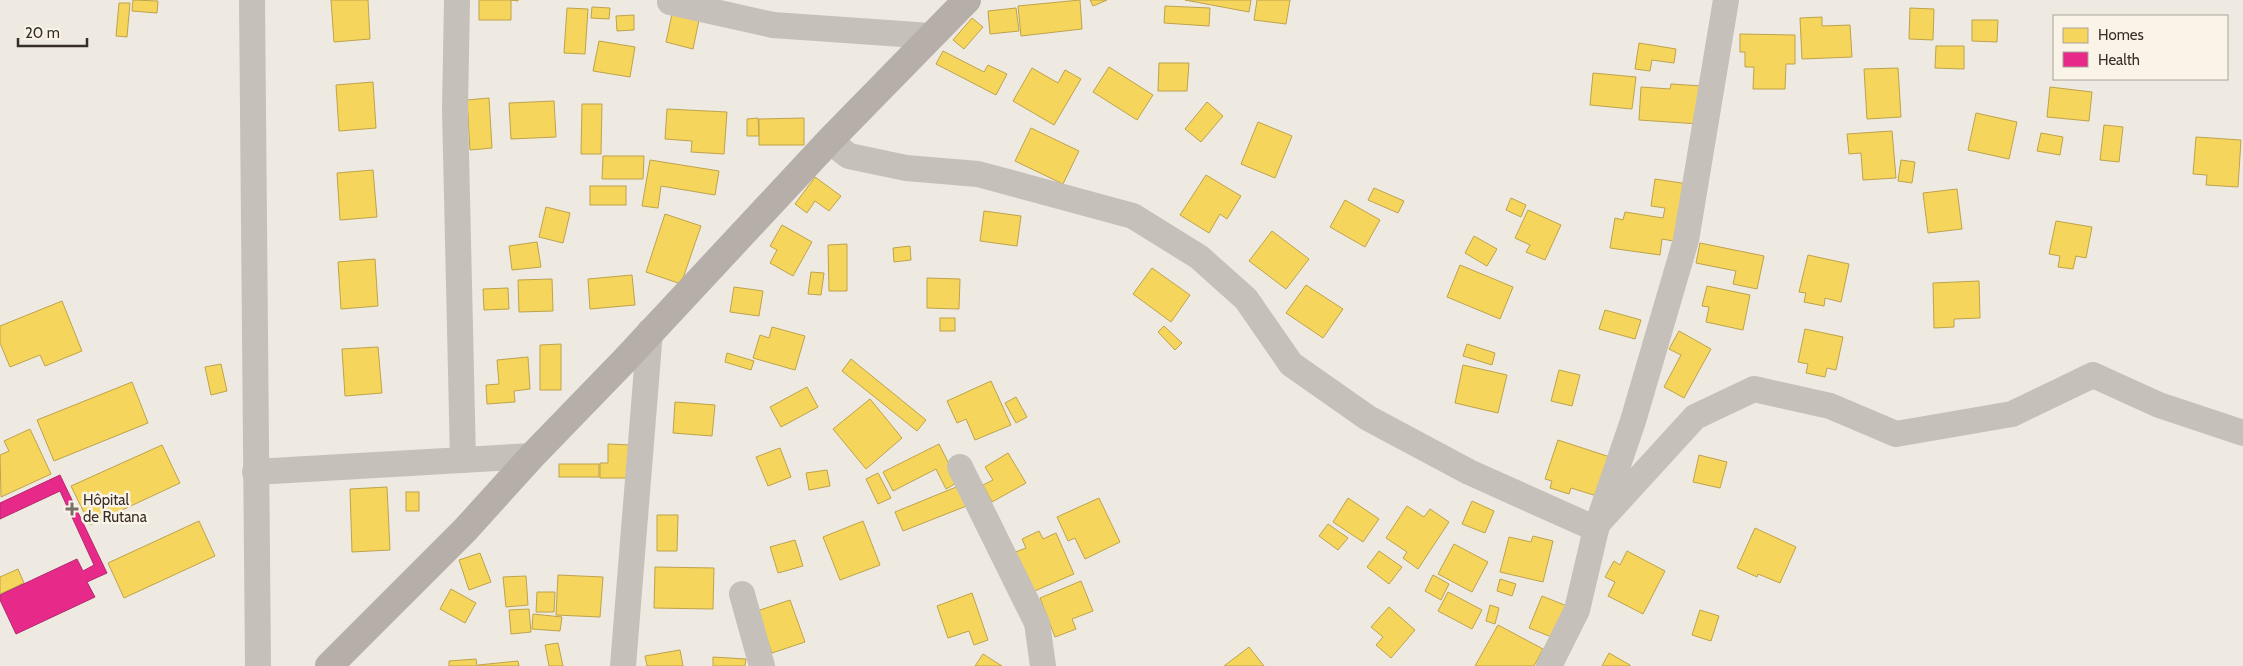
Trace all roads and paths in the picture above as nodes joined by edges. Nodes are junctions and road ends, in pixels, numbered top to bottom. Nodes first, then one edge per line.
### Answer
1 (252, 0) edge
2 (457, 0) edge
3 (967, 0) edge
4 (1726, 0) edge
5 (670, 2) dead end
6 (931, 36) junction
7 (829, 141) junction
8 (650, 331) junction
9 (2243, 433) edge
10 (532, 456) junction
11 (463, 460) junction
12 (960, 467) dead end
13 (255, 472) junction
14 (1598, 525) junction
15 (742, 594) dead end
16 (258, 666) edge
17 (328, 666) edge
18 (623, 666) edge
19 (762, 666) edge
20 (1043, 666) edge
21 (1549, 666) edge

1 - 13 street
2 - 11 street
3 - 6 main road
4 - 14 street
5 - 6 street
6 - 7 main road
7 - 8 main road
7 - 14 street
8 - 10 main road
8 - 18 street
9 - 14 street
10 - 11 street
10 - 17 main road
11 - 13 street
12 - 20 street
13 - 16 street
14 - 21 street
15 - 19 street

